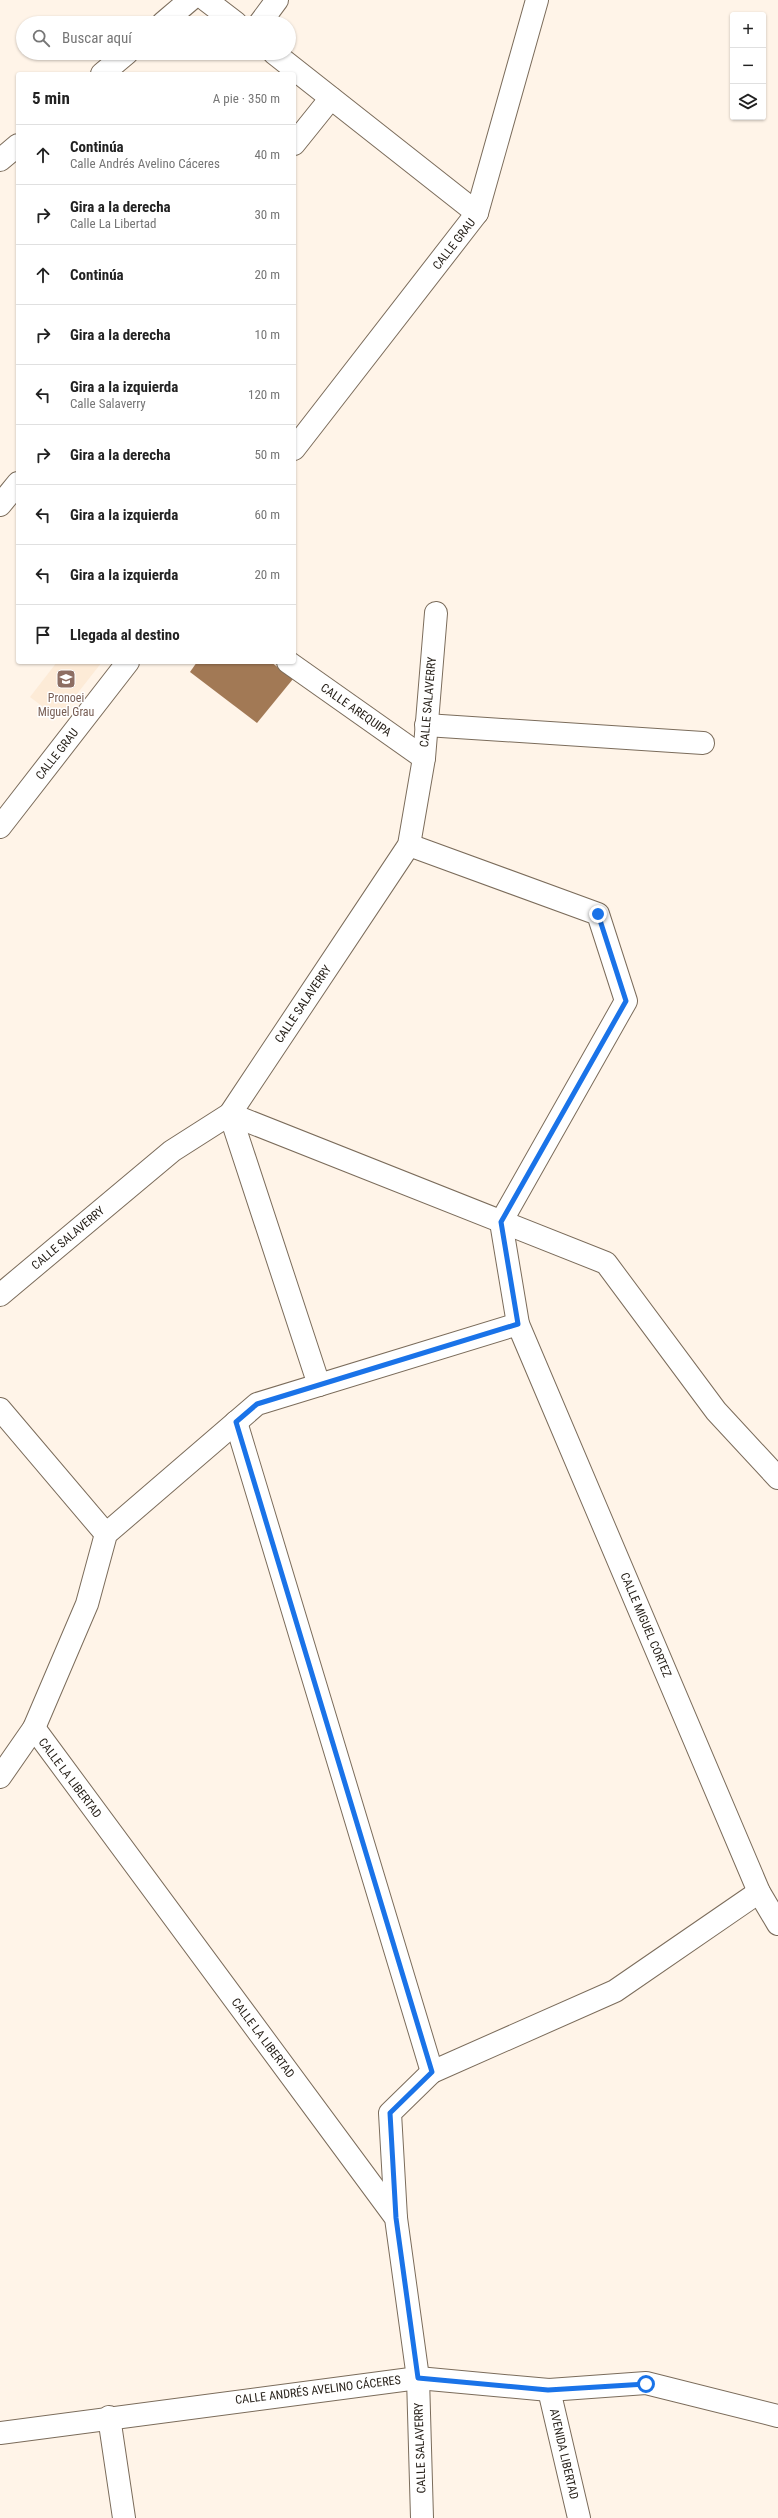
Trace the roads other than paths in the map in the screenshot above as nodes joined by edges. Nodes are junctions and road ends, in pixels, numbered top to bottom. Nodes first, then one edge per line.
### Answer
1 (190, 0) edge
2 (206, 0) edge
3 (277, 0) edge
4 (537, 0) edge
5 (171, 16) edge
6 (227, 16) edge
7 (265, 16) edge
8 (119, 60) edge
9 (283, 60) edge
10 (104, 72) edge
11 (331, 98) junction
12 (296, 142) edge
13 (16, 147) edge
14 (0, 160) edge
15 (477, 213) junction
16 (296, 446) edge
17 (16, 485) edge
18 (0, 505) edge
19 (436, 613) dead end
20 (126, 664) edge
21 (291, 664) edge
22 (426, 725) junction
23 (703, 743) dead end
24 (424, 758) junction
25 (0, 827) edge
26 (409, 845) junction
27 (230, 1114) junction
28 (501, 1222) junction
29 (0, 1295) edge
30 (518, 1324) junction
31 (319, 1385) junction
32 (0, 1409) edge
33 (236, 1422) junction
34 (778, 1478) edge
35 (106, 1534) junction
36 (34, 1728) junction
37 (0, 1777) edge
38 (759, 1892) junction
39 (778, 1924) edge
40 (432, 2072) junction
41 (396, 2218) junction
42 (418, 2378) junction
43 (548, 2390) junction
44 (778, 2416) edge
45 (109, 2417) junction
46 (0, 2433) edge
47 (124, 2518) edge
48 (422, 2518) edge
49 (578, 2518) edge

1 - 5 street
2 - 6 street
3 - 7 street
4 - 15 street, CALLE GRAU
8 - 10 street
9 - 11 street
11 - 12 street
11 - 15 street
13 - 14 street
15 - 16 street, CALLE GRAU
17 - 18 street
19 - 22 street, CALLE SALAVERRY
20 - 25 street, CALLE GRAU
21 - 24 street, CALLE AREQUIPA
22 - 23 street
22 - 24 street, CALLE SALAVERRY
24 - 26 street, CALLE SALAVERRY
26 - 27 street, CALLE SALAVERRY
26 - 28 street
27 - 28 street
27 - 29 street, CALLE SALAVERRY
27 - 31 street
28 - 30 street, CALLE MIGUEL CORTEZ
28 - 34 street
30 - 31 street
30 - 38 street, CALLE MIGUEL CORTEZ
31 - 33 street
32 - 35 street
33 - 35 street
33 - 40 street
35 - 36 street
36 - 37 street
36 - 41 street, CALLE LA LIBERTAD
38 - 39 street, CALLE MIGUEL CORTEZ
38 - 40 street
40 - 41 street
41 - 42 street, CALLE LA LIBERTAD
42 - 43 street, CALLE ANDRÉS AVELINO CÁCERES
42 - 45 street, CALLE ANDRÉS AVELINO CÁCERES
42 - 48 street, CALLE SALAVERRY
43 - 44 street, CALLE ANDRÉS AVELINO CÁCERES
43 - 49 street, AVENIDA LIBERTAD
45 - 46 street, CALLE ANDRÉS AVELINO CÁCERES
45 - 47 street

